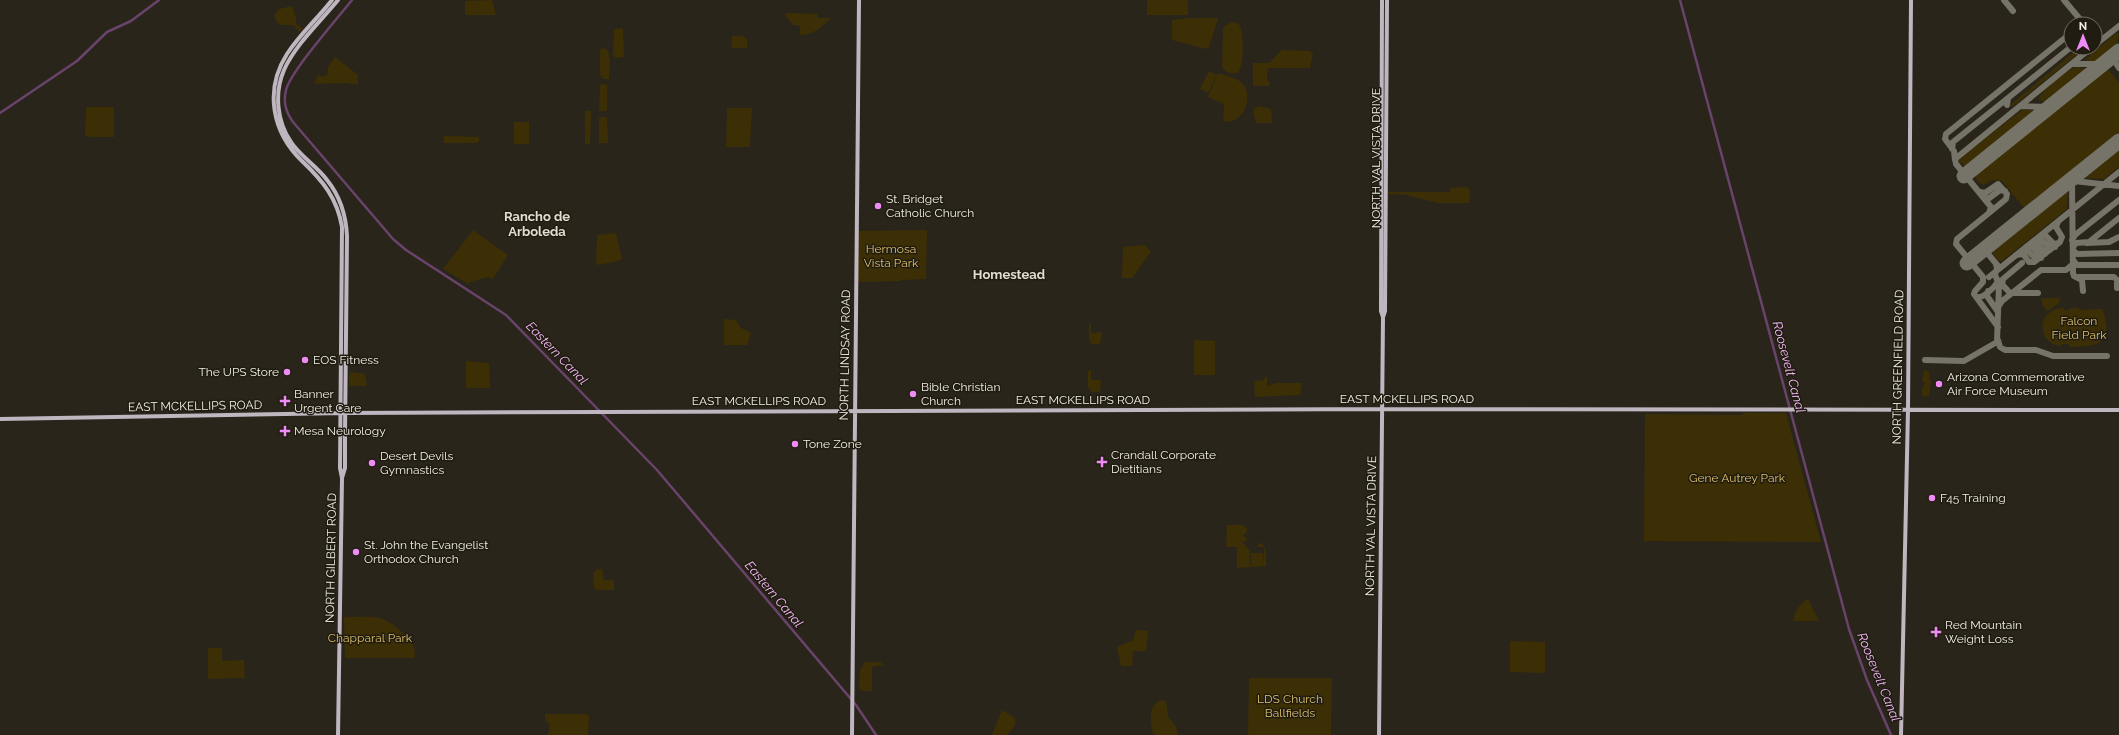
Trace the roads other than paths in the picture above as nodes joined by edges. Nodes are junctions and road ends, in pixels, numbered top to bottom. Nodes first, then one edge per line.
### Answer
1 (332, 0) edge
2 (338, 0) edge
3 (859, 0) edge
4 (1382, 0) edge
5 (1387, 0) edge
6 (1911, 0) edge
7 (1385, 6) junction
8 (1382, 409) junction
9 (1908, 410) junction
10 (2119, 410) edge
11 (854, 411) junction
12 (340, 413) junction
13 (346, 413) junction
14 (0, 419) edge
15 (342, 478) junction
16 (338, 735) edge
17 (852, 735) edge
18 (1379, 735) edge
19 (1901, 735) edge

1 - 12 main road, NORTH GILBERT ROAD
2 - 13 main road, NORTH GILBERT ROAD
3 - 11 main road, NORTH LINDSAY ROAD
4 - 7 main road, NORTH VAL VISTA DRIVE
5 - 7 main road, NORTH VAL VISTA DRIVE
6 - 9 main road, NORTH GREENFIELD ROAD
7 - 8 main road, NORTH VAL VISTA DRIVE
8 - 9 main road, EAST MCKELLIPS ROAD
8 - 11 main road, EAST MCKELLIPS ROAD
8 - 18 main road, NORTH VAL VISTA DRIVE
9 - 10 main road, EAST MCKELLIPS ROAD
9 - 19 main road, NORTH GREENFIELD ROAD
11 - 13 main road, EAST MCKELLIPS ROAD
11 - 17 main road, NORTH LINDSAY ROAD
12 - 13 main road, EAST MCKELLIPS ROAD
12 - 14 main road, EAST MCKELLIPS ROAD
12 - 15 main road, NORTH GILBERT ROAD
13 - 15 main road, NORTH GILBERT ROAD
15 - 16 main road, NORTH GILBERT ROAD

